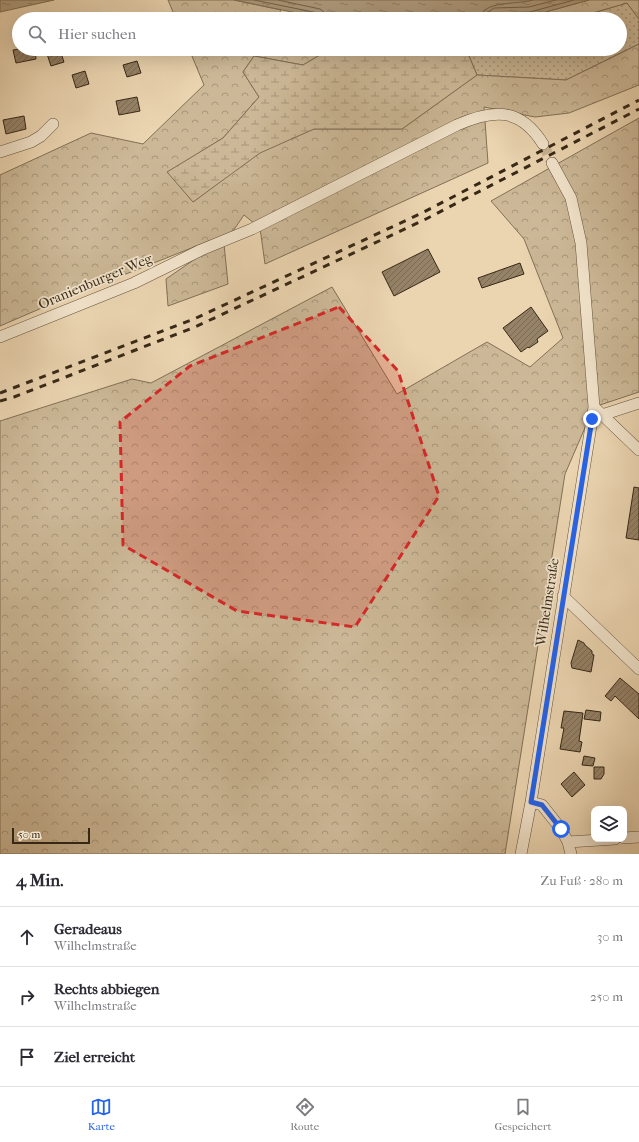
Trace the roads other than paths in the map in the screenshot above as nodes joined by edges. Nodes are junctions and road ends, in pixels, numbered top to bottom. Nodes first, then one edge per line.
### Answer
1 (53, 124) dead end
2 (543, 144) tunnel mouth
3 (0, 152) edge
4 (552, 163) tunnel mouth
5 (0, 337) edge
6 (639, 404) edge
7 (594, 407) junction
8 (602, 415) junction
9 (639, 450) edge
10 (563, 596) junction
11 (639, 669) edge
12 (531, 802) junction
13 (639, 837) edge
14 (627, 838) edge
15 (591, 841) edge
16 (568, 842) junction
17 (521, 854) edge
18 (571, 854) edge

1 - 3 street
2 - 5 street, Oranienburger Weg
4 - 7 street, Wilhelmstraße
6 - 8 street
7 - 8 street
7 - 10 street, Wilhelmstraße
8 - 9 street
10 - 11 street
10 - 12 street, Wilhelmstraße
12 - 16 street
12 - 17 street, Wilhelmstraße
13 - 14 street
15 - 16 street
16 - 18 street

